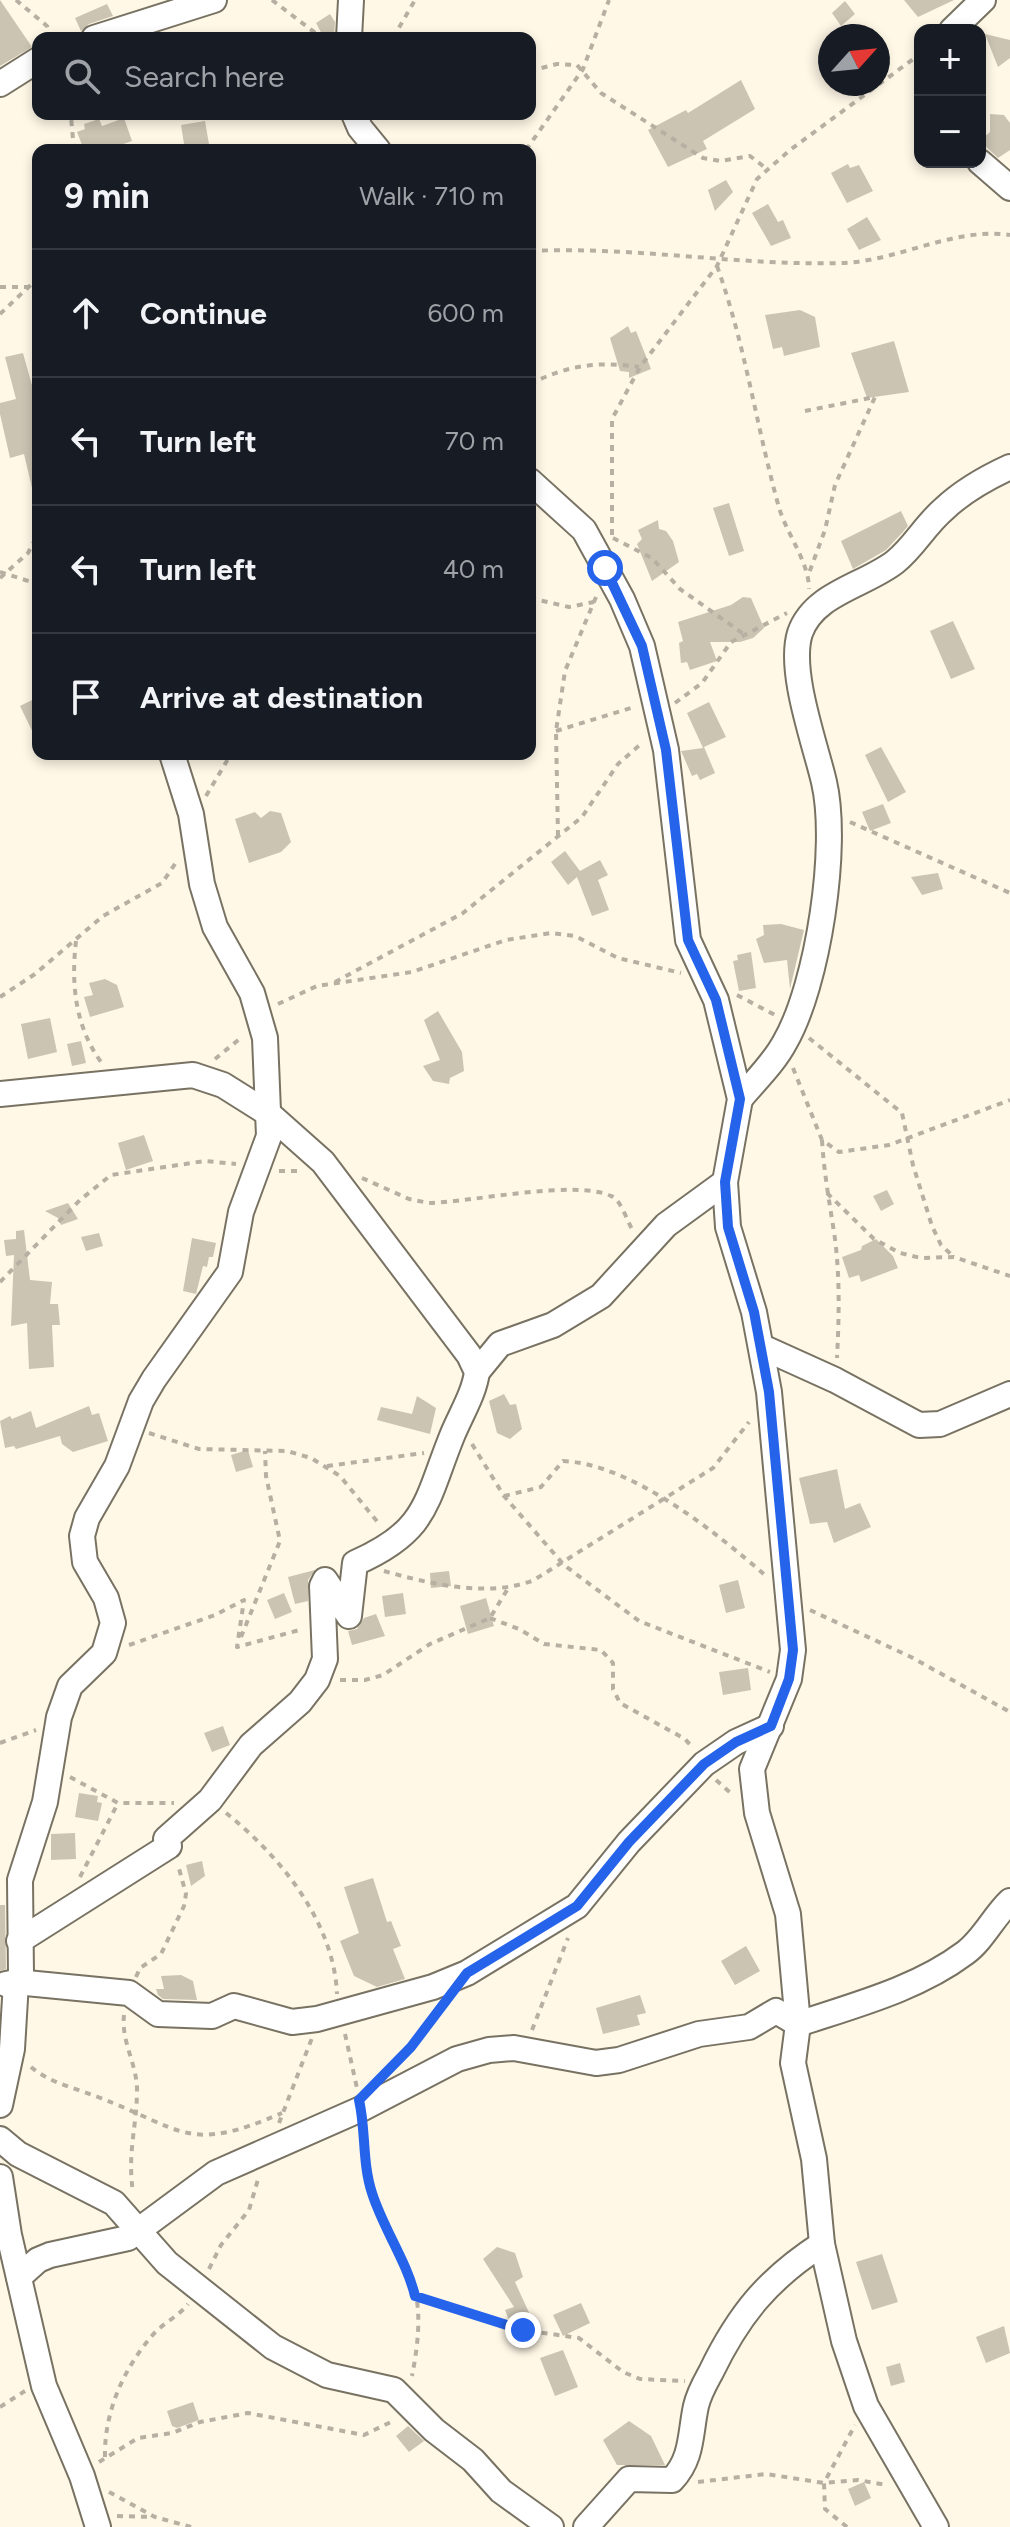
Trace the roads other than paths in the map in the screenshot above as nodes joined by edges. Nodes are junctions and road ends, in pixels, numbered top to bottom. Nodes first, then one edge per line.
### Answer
1 (214, 0) edge
2 (351, 0) edge
3 (983, 0) edge
4 (958, 24) edge
5 (113, 32) edge
6 (349, 32) edge
7 (32, 64) edge
8 (0, 84) edge
9 (357, 120) edge
10 (373, 144) edge
11 (986, 167) edge
12 (1010, 188) edge
13 (1010, 467) edge
14 (536, 486) edge
15 (174, 760) edge
16 (0, 1094) edge
17 (740, 1099) junction
18 (269, 1114) junction
19 (725, 1182) junction
20 (762, 1347) junction
21 (477, 1372) junction
22 (1010, 1394) edge
23 (771, 1726) junction
24 (1010, 1901) edge
25 (19, 1941) junction
26 (8, 1983) edge
27 (798, 2024) junction
28 (0, 2105) edge
29 (0, 2139) edge
30 (0, 2177) edge
31 (136, 2226) junction
32 (822, 2244) junction
33 (19, 2277) junction
34 (97, 2522) edge
35 (551, 2527) edge
36 (586, 2527) edge
37 (936, 2527) edge

1 - 5 street
2 - 6 street
3 - 4 street
7 - 8 street
9 - 10 street
11 - 12 street
13 - 17 street
14 - 17 street
15 - 18 street
16 - 18 street
17 - 19 street
18 - 21 street
18 - 25 street
19 - 20 street
19 - 21 street
20 - 22 street
20 - 23 street
21 - 25 street
23 - 26 street
23 - 27 street
24 - 27 street
25 - 26 street
26 - 28 street
27 - 31 street
27 - 32 street
29 - 31 street
30 - 33 street
31 - 33 street
31 - 35 street
32 - 36 street
32 - 37 street
33 - 34 street

